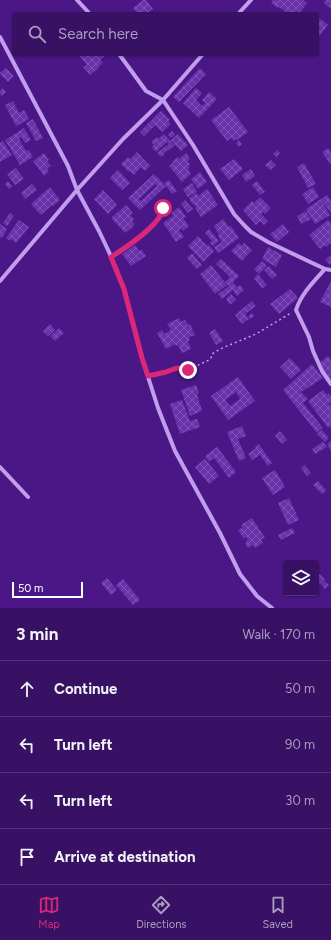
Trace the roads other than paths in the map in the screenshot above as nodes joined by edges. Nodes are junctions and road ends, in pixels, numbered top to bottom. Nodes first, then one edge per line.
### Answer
1 (77, 0) edge
2 (251, 0) edge
3 (88, 12) edge
4 (240, 12) edge
5 (0, 37) edge
6 (120, 56) edge
7 (201, 56) edge
8 (163, 100) junction
9 (77, 190) junction
10 (161, 203) dead end
11 (111, 257) junction
12 (325, 269) junction
13 (331, 270) edge
14 (0, 281) edge
15 (331, 384) edge
16 (0, 467) edge
17 (28, 497) dead end
18 (272, 608) edge

1 - 3 street
2 - 4 street
5 - 9 street
6 - 8 street
7 - 8 street
8 - 9 street
8 - 12 street
9 - 11 street
9 - 14 street
10 - 11 street
11 - 18 street
12 - 13 street
12 - 15 street
16 - 17 street

